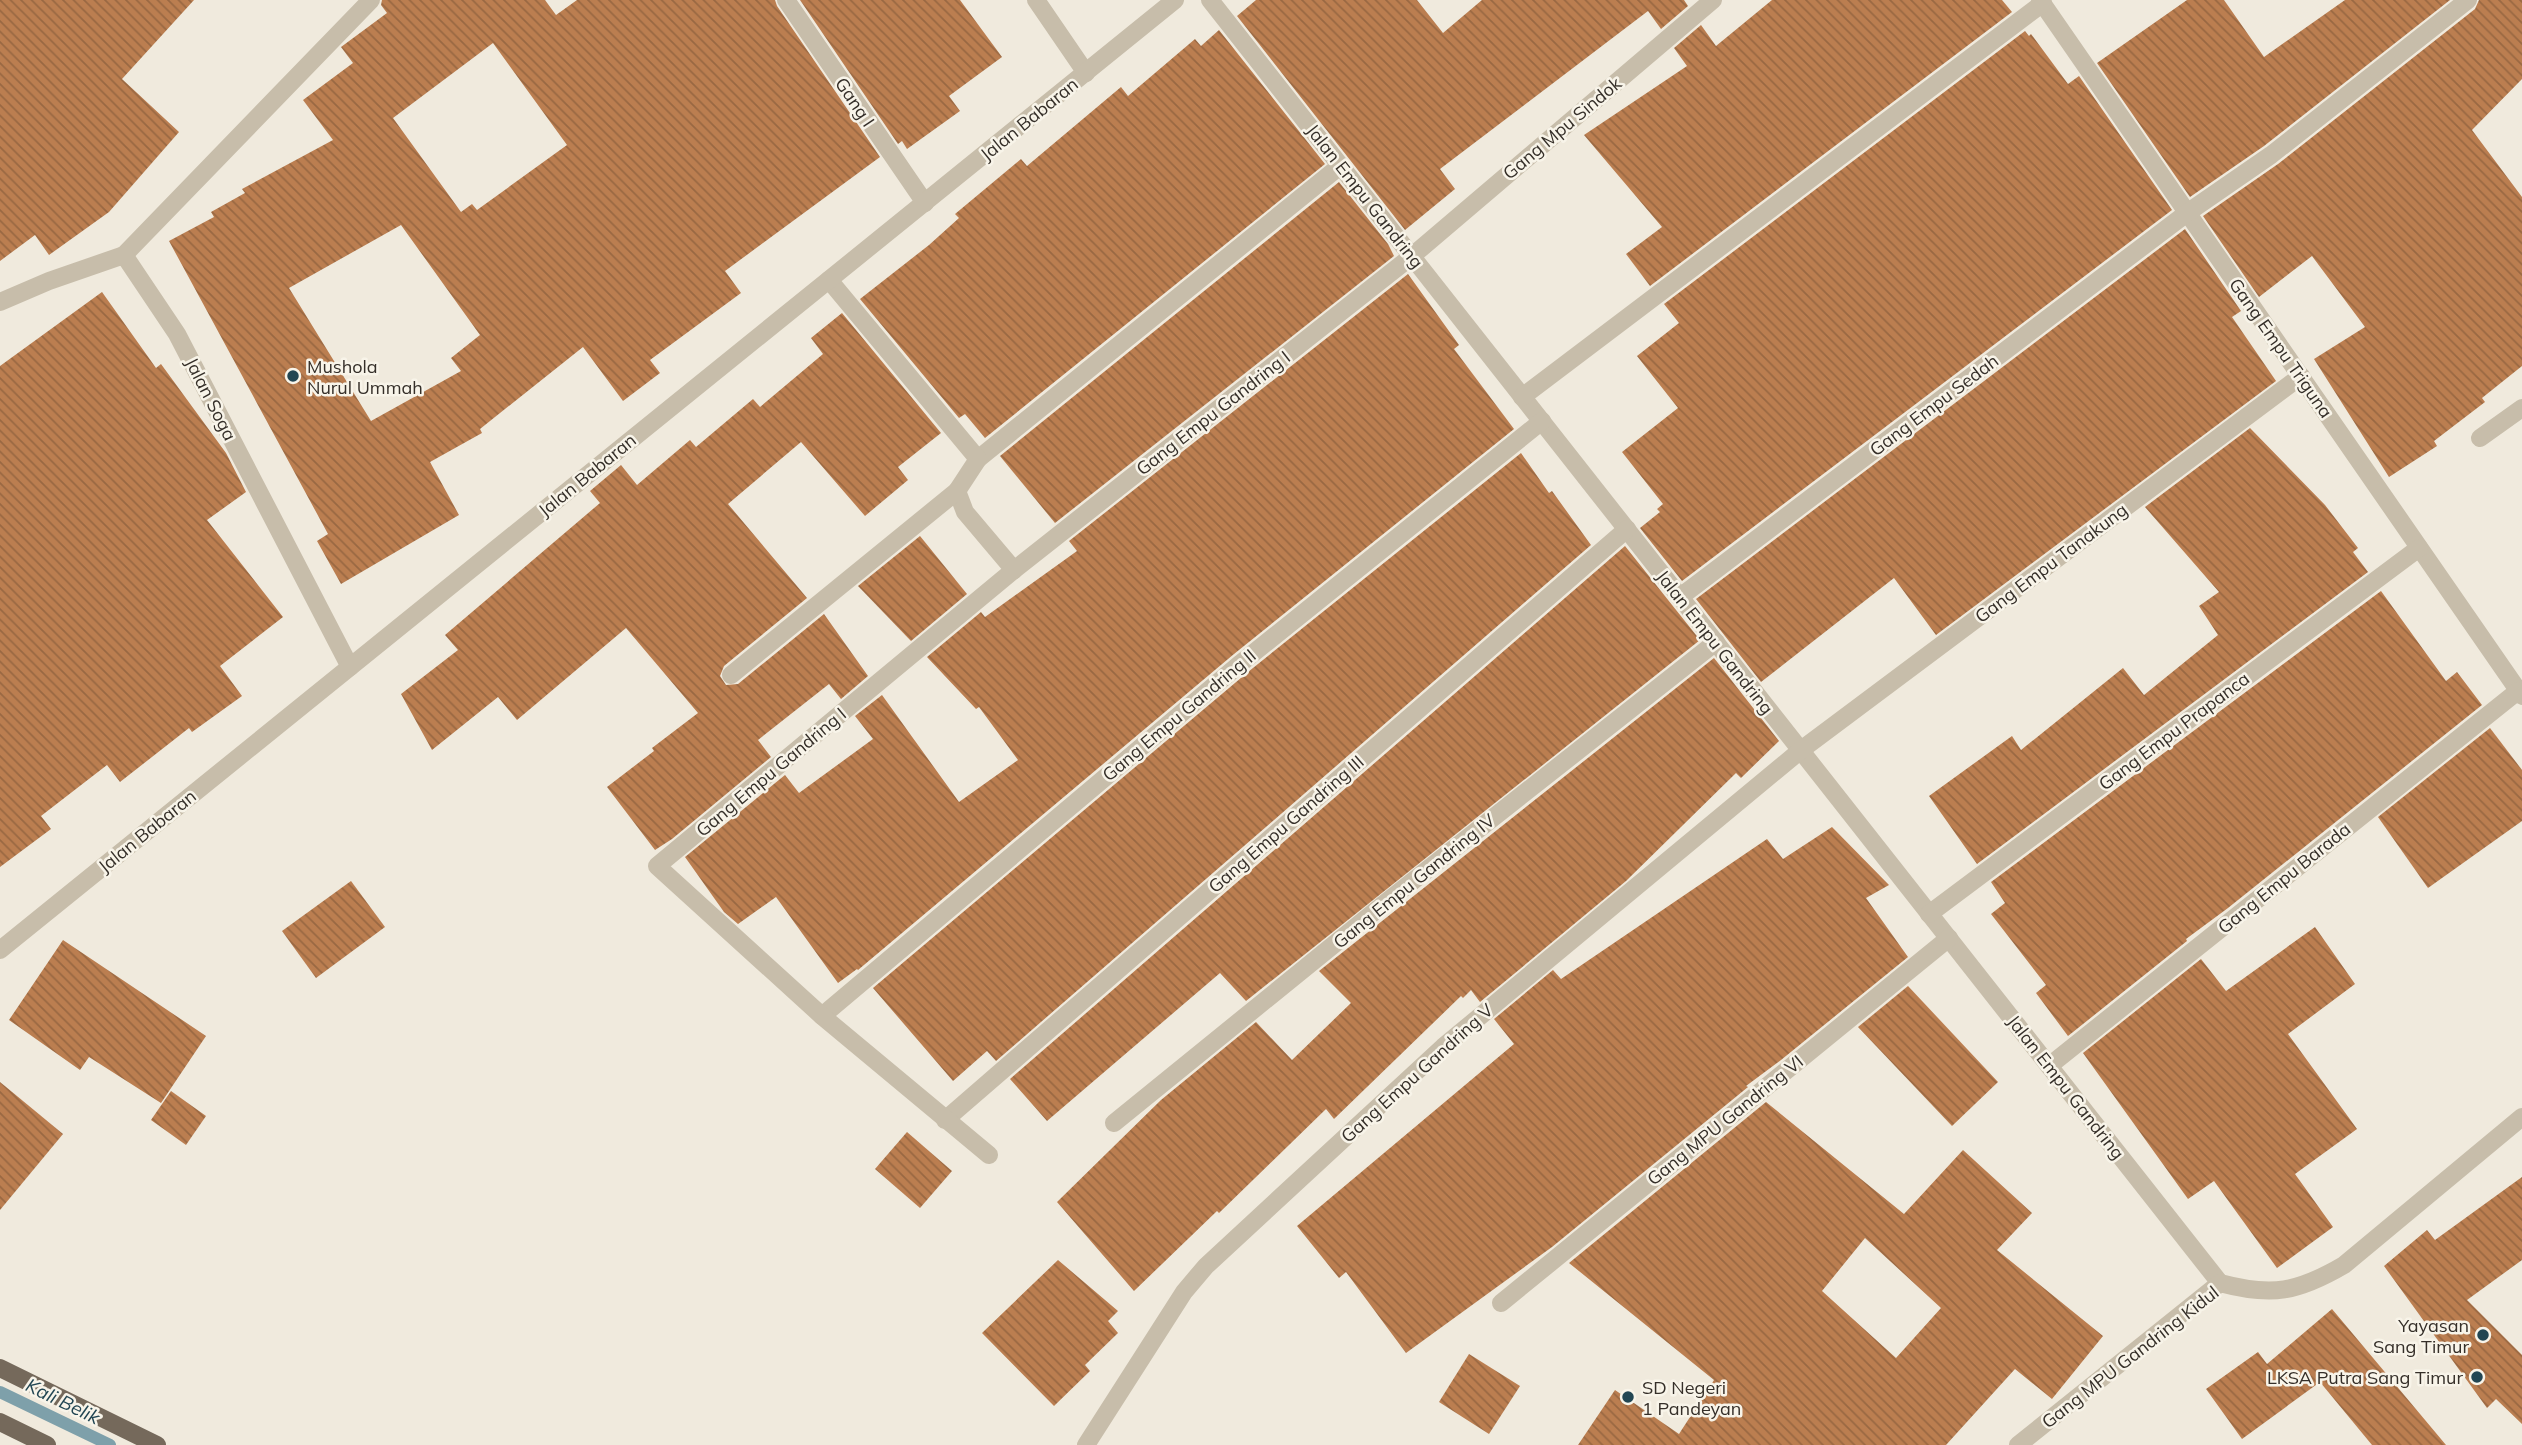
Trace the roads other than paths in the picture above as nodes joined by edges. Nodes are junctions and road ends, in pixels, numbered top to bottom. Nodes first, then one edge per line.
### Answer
1 (371, 0) edge
2 (786, 0) edge
3 (1036, 0) edge
4 (1175, 0) edge
5 (1210, 0) edge
6 (1713, 0) edge
7 (2468, 0) edge
8 (2042, 2) edge
9 (1086, 73) junction
10 (1340, 166) junction
11 (925, 203) junction
12 (2187, 213) junction
13 (124, 255) junction
14 (1412, 256) junction
15 (829, 280) junction
16 (0, 302) edge
17 (2301, 376) junction
18 (1522, 397) junction
19 (2522, 408) edge
20 (1542, 421) junction
21 (2480, 438) dead end
22 (978, 459) junction
23 (957, 491) junction
24 (1627, 529) junction
25 (2419, 548) junction
26 (1014, 570) junction
27 (1680, 597) junction
28 (1716, 642) junction
29 (350, 667) junction
30 (731, 675) dead end
31 (2520, 694) edge
32 (1801, 750) junction
33 (1929, 914) junction
34 (1949, 938) junction
35 (0, 950) edge
36 (822, 1016) junction
37 (2049, 1066) junction
38 (2522, 1117) edge
39 (945, 1120) junction
40 (1114, 1123) dead end
41 (989, 1155) dead end
42 (2220, 1283) junction
43 (1501, 1303) dead end
44 (0, 1368) edge
45 (0, 1422) edge
46 (47, 1445) edge
47 (157, 1445) edge
48 (1086, 1445) edge
49 (2018, 1445) edge

1 - 13 street
2 - 11 street, Gang I
3 - 9 street
4 - 9 street, Jalan Babaran
5 - 10 street, Jalan Empu Gandring
6 - 14 street, Gang Mpu Sindok
7 - 12 street, Gang Empu Sedah
8 - 12 street, Gang Empu Triguna
8 - 18 street
9 - 11 street, Jalan Babaran
10 - 14 street, Jalan Empu Gandring
10 - 22 street
11 - 15 street, Jalan Babaran
12 - 17 street, Gang Empu Triguna
12 - 27 street, Gang Empu Sedah
13 - 16 street
13 - 29 street, Jalan Soga
14 - 18 street, Jalan Empu Gandring
14 - 26 street, Gang Empu Gandring I
15 - 22 street
15 - 29 street, Jalan Babaran
17 - 25 street, Gang Empu Triguna
17 - 32 street, Gang Empu Tanakung
18 - 20 street, Jalan Empu Gandring
19 - 21 street
20 - 24 street, Jalan Empu Gandring
20 - 36 street, Gang Empu Gandring II
22 - 23 street
23 - 26 street
23 - 30 street
24 - 27 street, Jalan Empu Gandring
24 - 39 street, Gang Empu Gandring III
25 - 31 street, Gang Empu Triguna
25 - 33 street, Gang Empu Prapanca
26 - 36 street, Gang Empu Gandring I
27 - 28 street, Jalan Empu Gandring
28 - 32 street, Jalan Empu Gandring
28 - 40 street, Gang Empu Gandring IV
29 - 35 street, Jalan Babaran
31 - 37 street, Gang Empu Barada
32 - 33 street, Jalan Empu Gandring
32 - 48 street, Gang Empu Gandring V
33 - 34 street, Jalan Empu Gandring
34 - 37 street, Jalan Empu Gandring
34 - 43 street, Gang MPU Gandring VI
36 - 39 street
37 - 42 street, Jalan Empu Gandring
38 - 42 street, Gang MPU Gandring Kidul
39 - 41 street
42 - 49 street, Gang MPU Gandring Kidul
44 - 47 main road
45 - 46 main road

